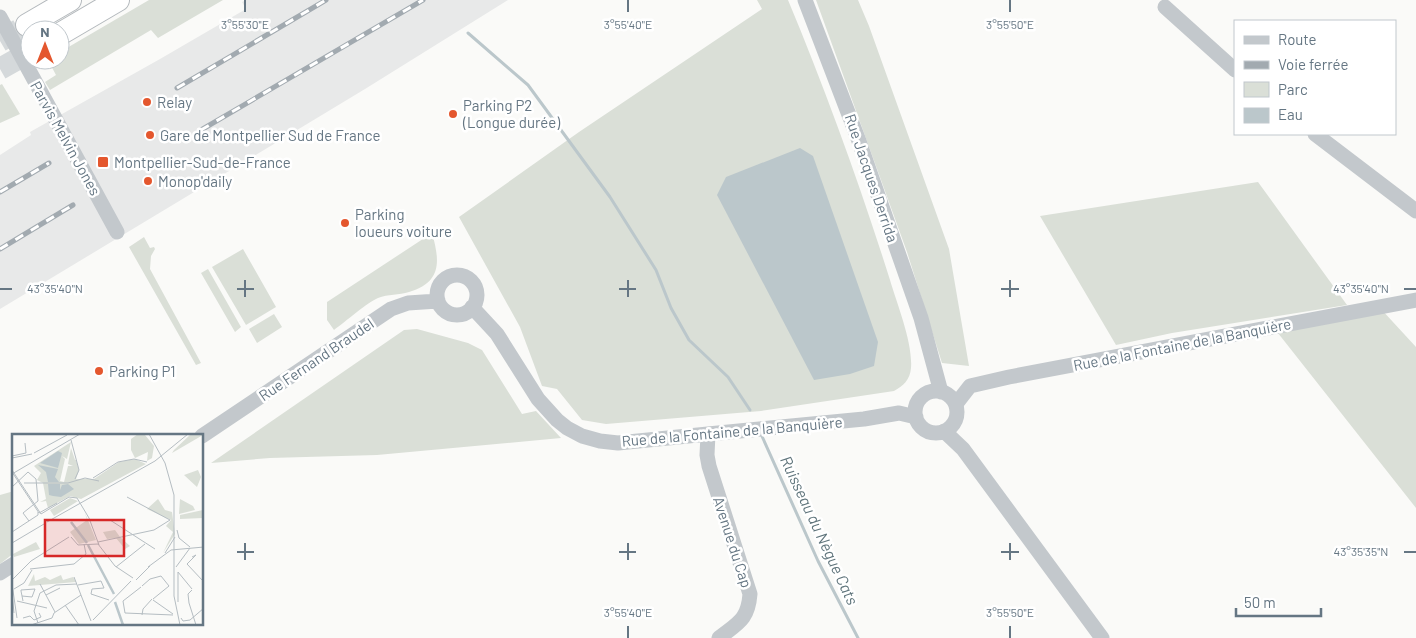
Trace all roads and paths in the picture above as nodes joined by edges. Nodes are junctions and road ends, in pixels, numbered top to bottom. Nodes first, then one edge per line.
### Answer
1 (70, 0) edge
2 (118, 0) edge
3 (804, 0) edge
4 (1165, 6) dead end
5 (0, 17) edge
6 (36, 20) tunnel mouth
7 (70, 28) edge
8 (1234, 69) edge
9 (1316, 135) edge
10 (1416, 212) edge
11 (117, 232) dead end
12 (1416, 300) edge
13 (438, 301) junction
14 (472, 307) junction
15 (932, 359) junction
16 (941, 392) junction
17 (956, 404) junction
18 (920, 405) junction
19 (949, 427) junction
20 (708, 434) junction
21 (204, 435) edge
22 (12, 565) edge
23 (0, 573) edge
24 (719, 638) edge
25 (1102, 638) edge

1 - 6 highway
2 - 7 highway
3 - 15 street, Rue Jacques Derrida
4 - 8 street
5 - 11 street, Parvis Melvin Jones, bridge
9 - 10 street
12 - 17 street, Rue de la Fontaine de la Banquière
13 - 14 street
13 - 14 street
13 - 21 street, Rue Fernand Braudel
14 - 20 street, Rue de la Fontaine de la Banquière
15 - 16 street, Rue Jacques Derrida
15 - 18 street, Rue Jacques Derrida
16 - 17 street
16 - 18 street
17 - 19 street
18 - 19 street
18 - 20 street, Rue de la Fontaine de la Banquière
19 - 25 street
20 - 24 street, Avenue du Cap
22 - 23 street

